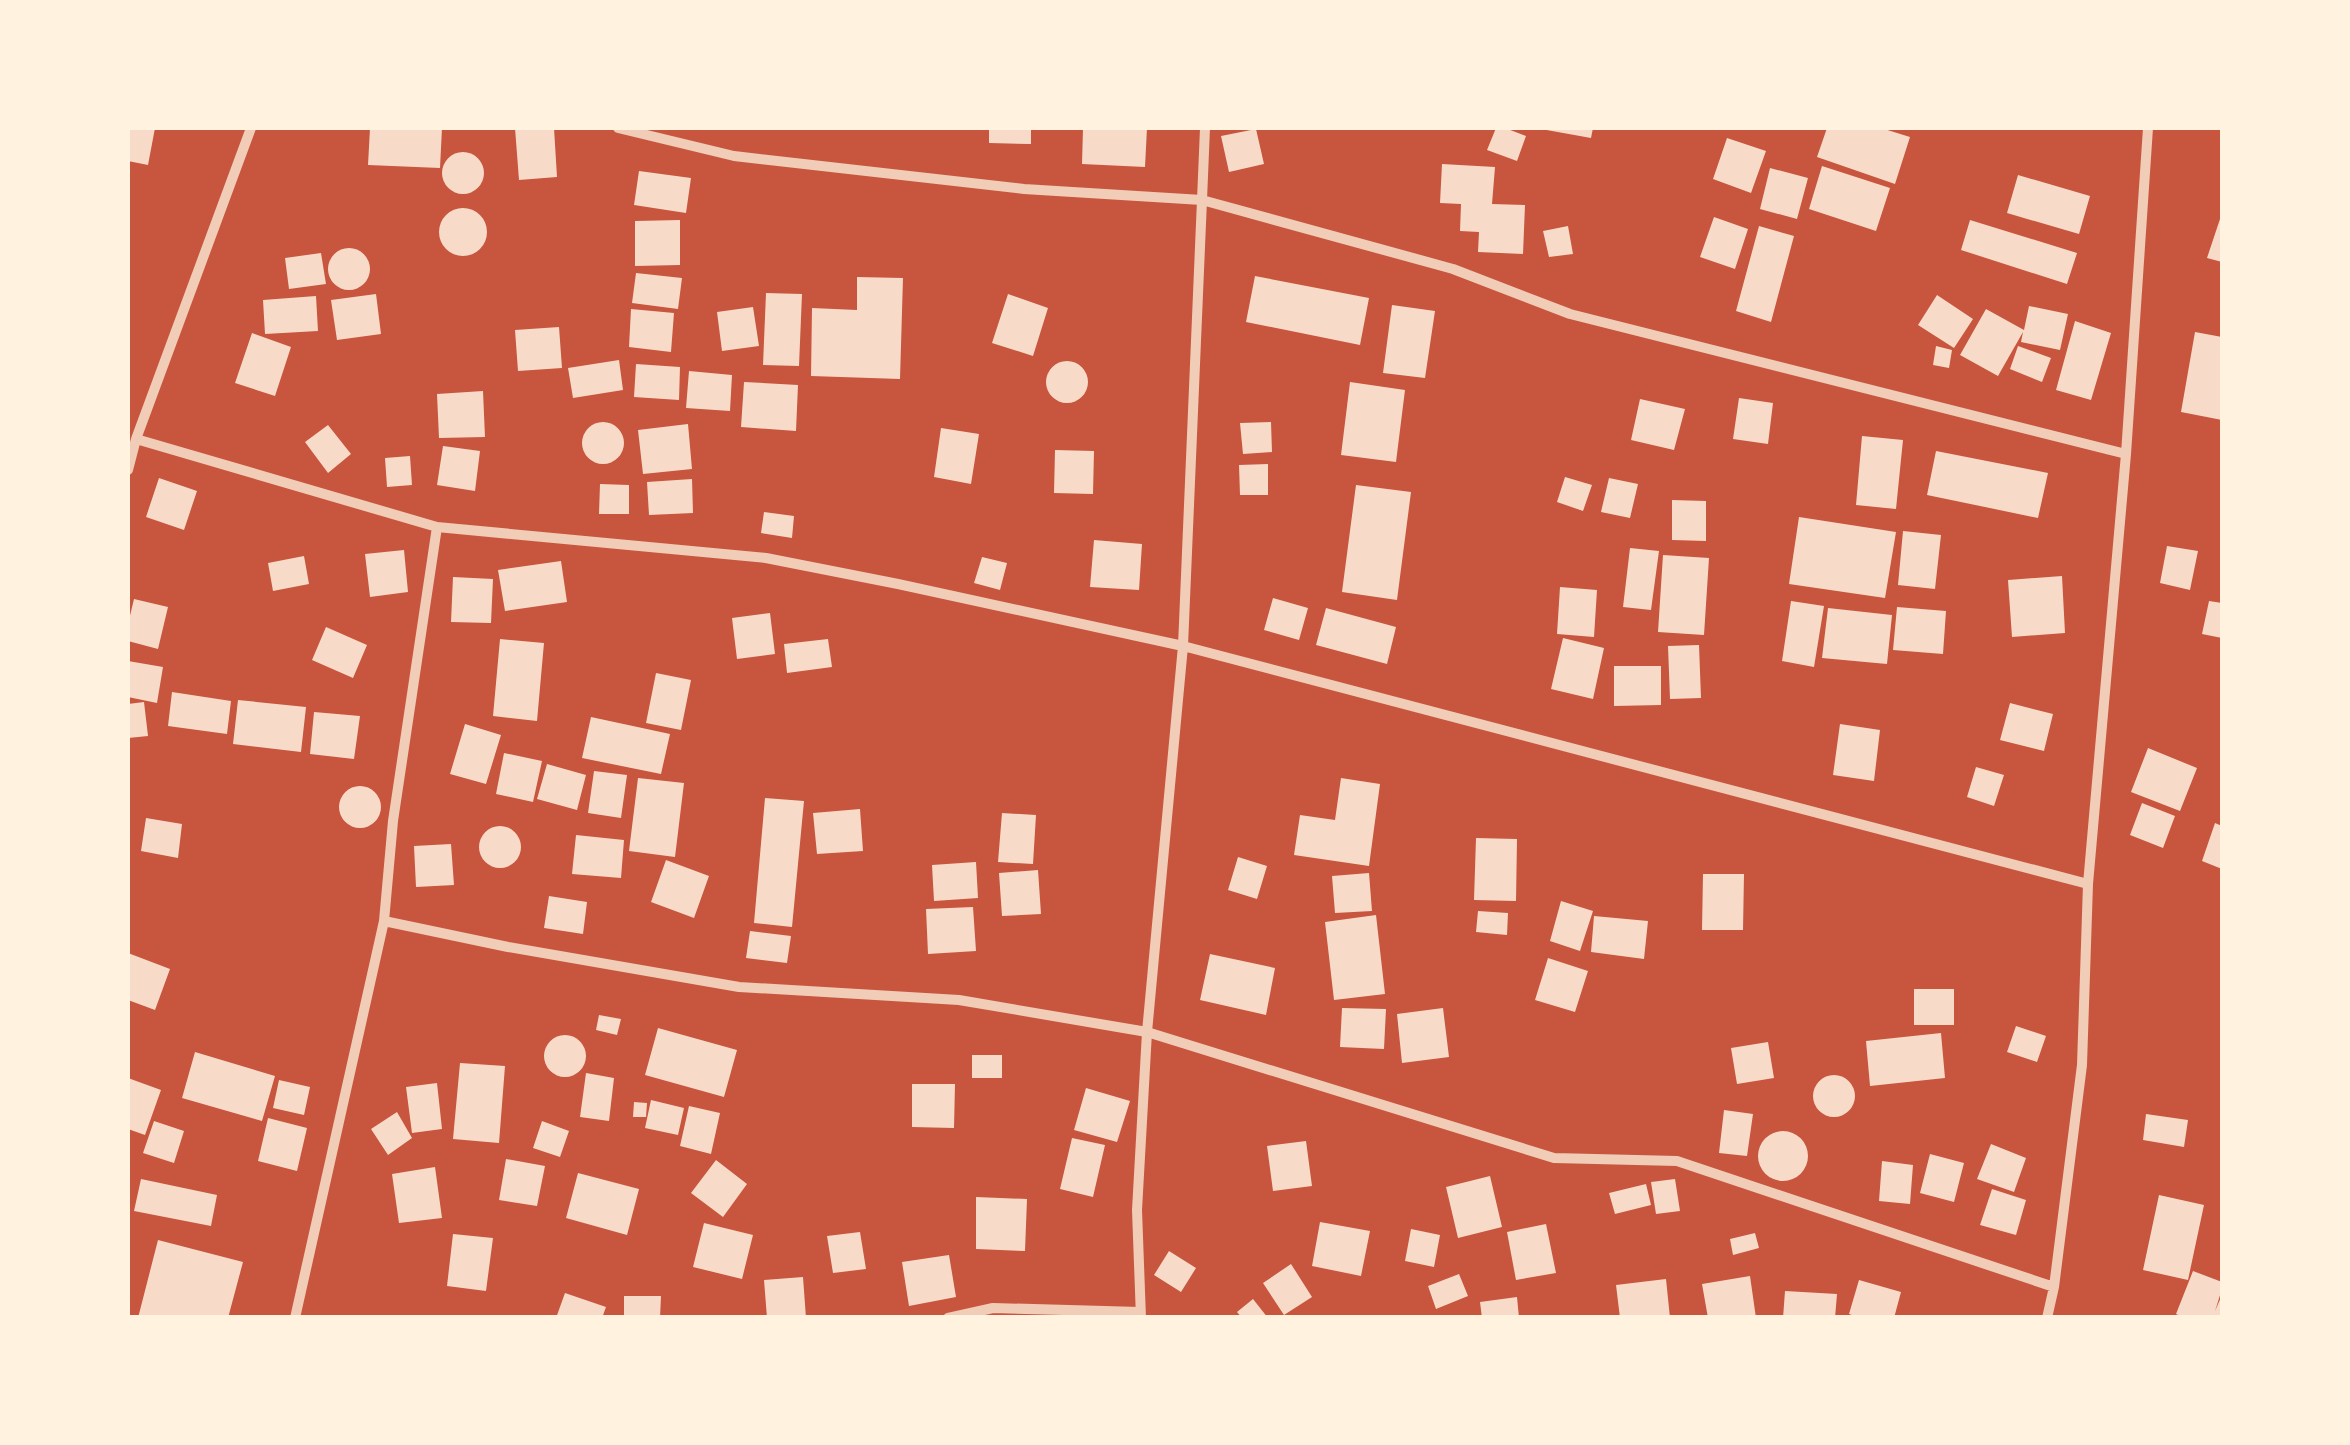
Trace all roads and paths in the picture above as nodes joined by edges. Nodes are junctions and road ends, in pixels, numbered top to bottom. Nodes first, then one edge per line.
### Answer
1 (251, 128) edge
2 (618, 128) edge
3 (1205, 128) edge
4 (2148, 128) edge
5 (1202, 200) junction
6 (136, 439) junction
7 (2126, 454) junction
8 (128, 470) edge
9 (437, 527) junction
10 (1182, 646) junction
11 (2088, 884) junction
12 (384, 922) junction
13 (1147, 1032) junction
14 (2054, 1287) junction
15 (1140, 1315) edge
16 (295, 1318) edge
17 (948, 1318) edge
18 (2048, 1318) edge

1 - 6 street
2 - 5 street
3 - 5 street
4 - 7 street
5 - 7 street
5 - 10 street
6 - 8 street
6 - 9 street
7 - 11 street
9 - 10 street
9 - 12 street
10 - 11 street
10 - 13 street
11 - 14 street
12 - 13 street
12 - 16 street
13 - 14 street
13 - 15 street
14 - 18 street
15 - 17 street

